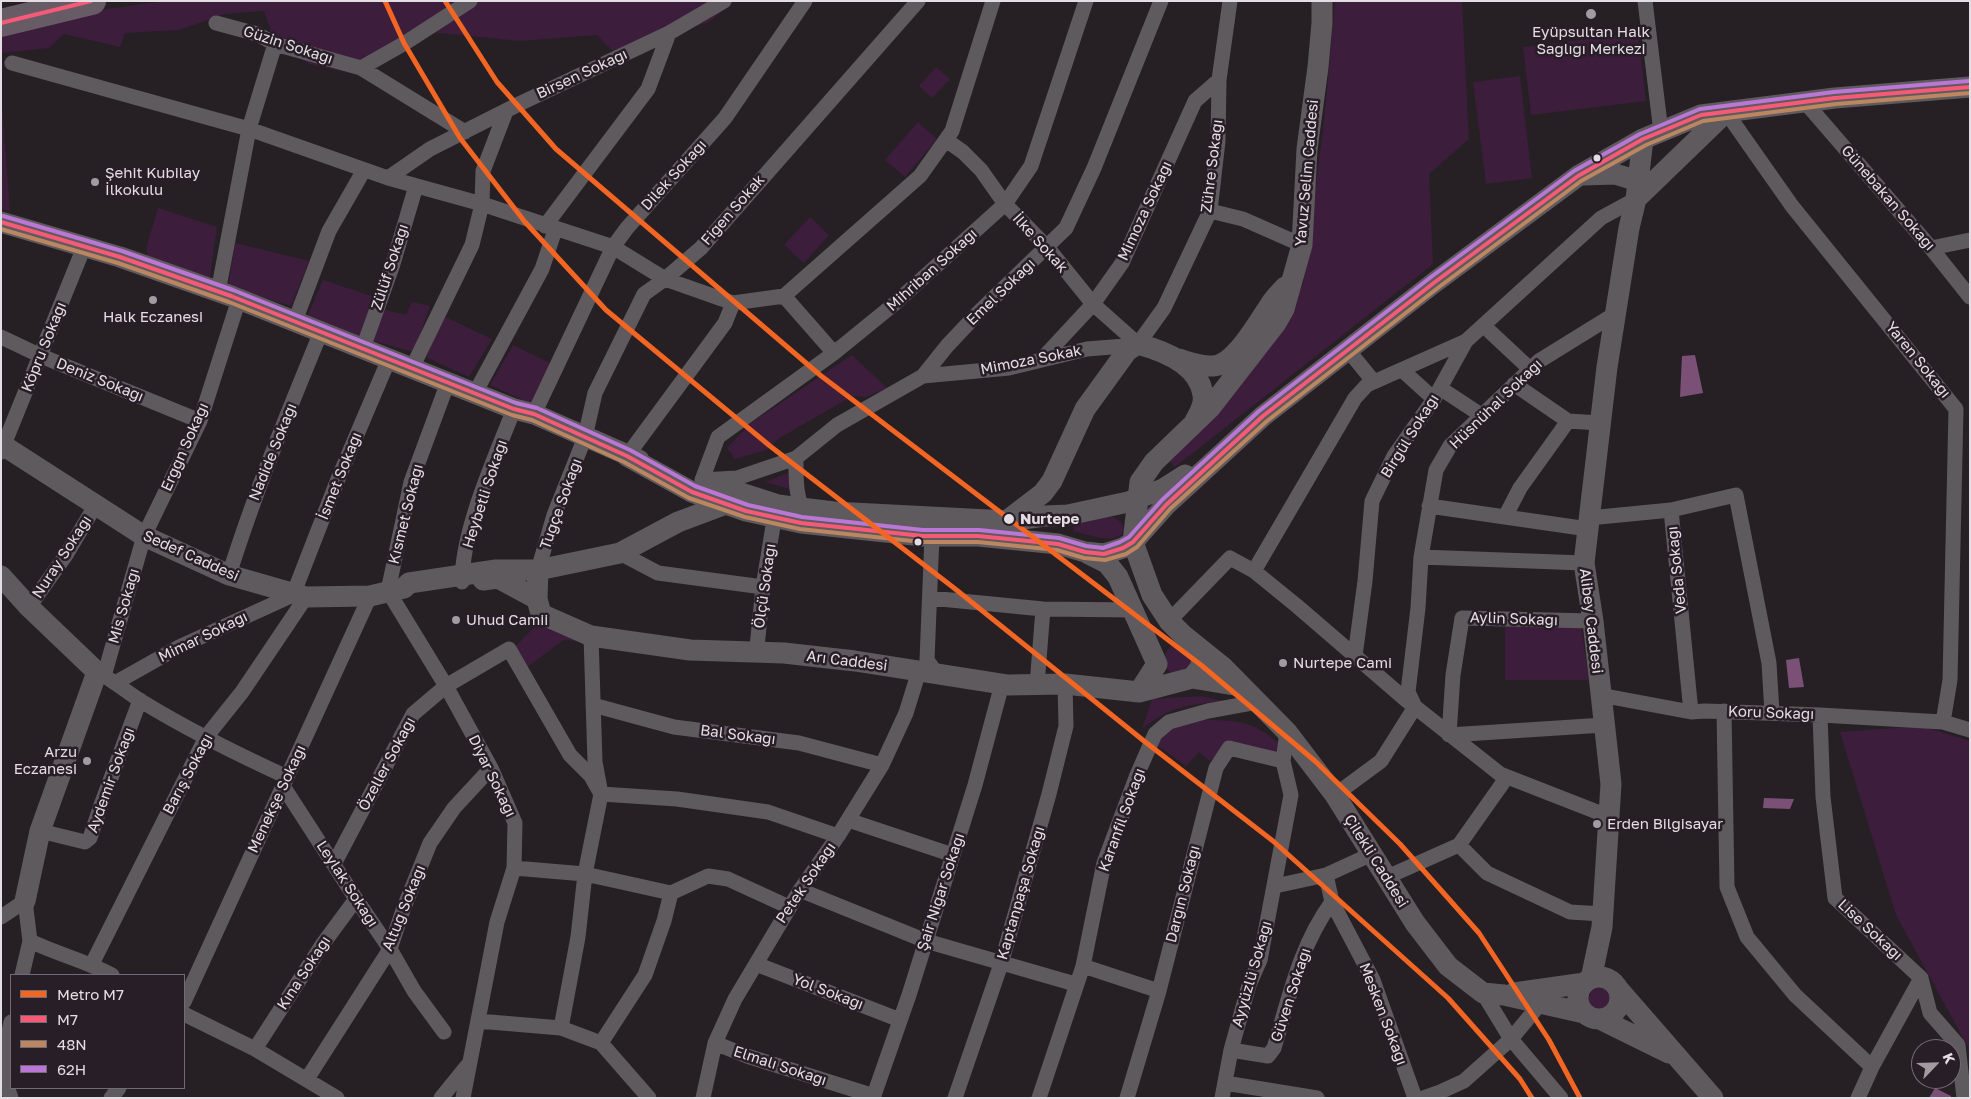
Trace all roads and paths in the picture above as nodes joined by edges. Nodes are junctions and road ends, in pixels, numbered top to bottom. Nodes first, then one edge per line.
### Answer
1 (16, 1) edge
2 (92, 1) edge
3 (470, 1) edge
4 (724, 1) edge
5 (805, 1) edge
6 (918, 1) edge
7 (993, 1) edge
8 (1086, 1) edge
9 (1161, 1) edge
10 (1230, 1) edge
11 (1322, 1) edge
12 (1645, 1) edge
13 (1, 4) edge
14 (1, 23) edge
15 (216, 23) dead end
16 (669, 33) junction
17 (276, 44) junction
18 (12, 63) dead end
19 (361, 68) junction
20 (1219, 80) junction
21 (1970, 87) edge
22 (1805, 102) junction
23 (506, 111) junction
24 (1726, 112) junction
25 (249, 129) junction
26 (465, 132) junction
27 (1652, 136) junction
28 (946, 140) junction
29 (364, 170) junction
30 (1578, 176) junction
31 (388, 178) junction
32 (416, 186) junction
33 (1643, 187) junction
34 (482, 204) junction
35 (1005, 204) junction
36 (1210, 211) junction
37 (1, 222) edge
38 (550, 228) junction
39 (1970, 240) edge
40 (1302, 245) junction
41 (84, 247) junction
42 (613, 247) junction
43 (1047, 248) junction
44 (1931, 248) junction
45 (665, 279) junction
46 (1292, 279) junction
47 (218, 292) junction
48 (784, 296) junction
49 (1970, 297) edge
50 (239, 299) junction
51 (733, 303) junction
52 (1093, 304) junction
53 (1616, 314) junction
54 (295, 322) junction
55 (1484, 326) junction
56 (321, 332) junction
57 (1, 337) edge
58 (1466, 341) junction
59 (1138, 344) junction
60 (362, 348) junction
61 (1348, 350) junction
62 (834, 353) junction
63 (41, 356) junction
64 (389, 359) junction
65 (1178, 359) junction
66 (1041, 360) junction
67 (412, 368) junction
68 (1530, 369) junction
69 (1402, 370) junction
70 (923, 376) junction
71 (448, 382) junction
72 (1374, 382) junction
73 (1514, 384) junction
74 (475, 393) junction
75 (1437, 394) junction
76 (514, 409) junction
77 (534, 414) junction
78 (1481, 416) junction
79 (200, 421) junction
80 (1195, 421) junction
81 (1568, 421) junction
82 (1600, 423) junction
83 (585, 438) junction
84 (1242, 438) junction
85 (2, 447) edge
86 (627, 456) junction
87 (796, 458) junction
88 (697, 486) junction
89 (726, 504) junction
90 (95, 506) junction
91 (1429, 506) junction
92 (1671, 510) junction
93 (1068, 515) junction
94 (806, 516) junction
95 (1133, 516) junction
96 (1505, 517) junction
97 (1007, 521) junction
98 (678, 522) junction
99 (1588, 524) junction
100 (773, 526) dead end
101 (144, 536) junction
102 (932, 536) junction
103 (1058, 544) junction
104 (1085, 552) junction
105 (620, 553) junction
106 (1421, 557) junction
107 (1584, 563) junction
108 (538, 570) junction
109 (1254, 571) junction
110 (230, 575) junction
111 (1, 576) edge
112 (462, 579) junction
113 (763, 587) junction
114 (387, 592) junction
115 (299, 596) junction
116 (930, 598) junction
117 (536, 599) junction
118 (29, 607) junction
119 (1043, 609) junction
120 (1134, 610) junction
121 (1593, 621) junction
122 (1176, 628) junction
123 (591, 636) junction
124 (757, 647) dead end
125 (1202, 650) junction
126 (1355, 656) junction
127 (1157, 664) junction
128 (928, 672) junction
129 (105, 677) junction
130 (1185, 680) junction
131 (1002, 684) junction
132 (1065, 684) junction
133 (1037, 685) junction
134 (446, 686) junction
135 (1240, 686) junction
136 (1139, 692) junction
137 (1600, 695) junction
138 (140, 700) junction
139 (1257, 702) junction
140 (593, 705) junction
141 (1415, 707) junction
142 (1724, 711) junction
143 (1691, 712) junction
144 (1772, 713) junction
145 (1820, 715) junction
146 (1943, 722) junction
147 (1604, 724) junction
148 (1970, 730) edge
149 (1287, 732) junction
150 (1449, 735) junction
151 (206, 738) junction
152 (1284, 761) junction
153 (882, 765) junction
154 (491, 768) junction
155 (1507, 777) junction
156 (285, 781) junction
157 (601, 794) junction
158 (1336, 795) junction
159 (1610, 817) junction
160 (848, 820) junction
161 (40, 830) junction
162 (838, 836) junction
163 (1459, 846) junction
164 (1372, 854) junction
165 (953, 855) junction
166 (334, 864) junction
167 (514, 868) junction
168 (585, 874) junction
169 (1326, 876) junction
170 (1386, 878) junction
171 (1275, 886) junction
172 (800, 890) junction
173 (671, 893) junction
174 (356, 899) junction
175 (25, 901) junction
176 (1332, 902) junction
177 (789, 907) junction
178 (1, 917) edge
179 (1602, 920) junction
180 (30, 941) junction
181 (926, 941) junction
182 (390, 948) junction
183 (92, 964) junction
184 (756, 964) junction
185 (1001, 964) junction
186 (1083, 966) junction
187 (22, 974) edge
188 (110, 974) edge
189 (1921, 978) junction
190 (1588, 981) junction
191 (1076, 984) junction
192 (1617, 988) junction
193 (1158, 991) junction
194 (1494, 994) junction
195 (185, 1000) edge
196 (1540, 1004) junction
197 (185, 1015) edge
198 (1593, 1016) junction
199 (900, 1020) junction
200 (478, 1021) junction
201 (10, 1026) edge
202 (561, 1028) junction
203 (444, 1032) dead end
204 (1511, 1039) junction
205 (601, 1043) junction
206 (715, 1044) junction
207 (255, 1050) junction
208 (1231, 1050) junction
209 (1678, 1058) junction
210 (470, 1064) junction
211 (1872, 1067) junction
212 (308, 1079) junction
213 (1223, 1090) edge
214 (1439, 1095) edge
215 (874, 1097) edge
216 (11, 1098) edge
217 (337, 1098) edge
218 (441, 1098) edge
219 (463, 1098) edge
220 (649, 1098) edge
221 (702, 1098) edge
222 (955, 1098) edge
223 (1039, 1098) edge
224 (1127, 1098) edge
225 (1317, 1098) edge
226 (1415, 1098) edge
227 (1423, 1098) edge
228 (1561, 1098) edge
229 (1713, 1098) edge
230 (1858, 1098) edge
231 (1964, 1098) edge

1 - 13 highway
2 - 14 highway
3 - 19 street
4 - 16 street, Birsen Sokağı
5 - 42 street, Dilek Sokağı
6 - 45 street, Figen Sokak
7 - 28 street
8 - 35 street, Mihriban Sokağı
9 - 43 street, Emel Sokağı
10 - 20 street, Zühre Sokağı
11 - 40 street, Yavuz Selim Caddesi
12 - 27 street
15 - 17 street, Güzin Sokağı
16 - 23 street, Birsen Sokağı
16 - 38 street
17 - 19 street, Güzin Sokağı
17 - 25 street
18 - 25 street
19 - 26 street, Güzin Sokağı
20 - 36 street, Zühre Sokağı
20 - 52 street, Mimoza Sokağı
21 - 22 street
22 - 24 street
22 - 44 street, Günebakan Sokağı
23 - 26 street, Birsen Sokağı
23 - 34 street
24 - 27 street
24 - 33 street
24 - 146 street, Yaren Sokağı
25 - 29 street
25 - 47 street
26 - 31 street, Birsen Sokağı
27 - 30 street
27 - 33 street, Alibey Caddesi
28 - 35 street, İlke Sokak
28 - 48 street
29 - 31 street
29 - 54 street
30 - 33 street
30 - 61 street
31 - 32 street
32 - 34 street
32 - 60 street, Zülüf Sokağı
33 - 53 street, Alibey Caddesi
33 - 55 street, Birgül Sokağı
34 - 38 street
34 - 67 street
35 - 43 street, İlke Sokak
35 - 62 street, Mihriban Sokağı
36 - 40 street
36 - 59 street, Zühre Sokağı
37 - 41 street
38 - 42 street
38 - 74 street
39 - 44 street
40 - 46 street, Yavuz Selim Caddesi
41 - 47 street
41 - 63 street, Köpru Sokağı
42 - 45 street
42 - 77 street, Dilek Sokağı
43 - 52 street, İlke Sokak
43 - 70 street, Emel Sokağı
44 - 49 street, Günebakan Sokağı
45 - 51 street
45 - 83 street, Figen Sokak
46 - 65 street, Yavuz Selim Caddesi
46 - 80 street
47 - 50 street
48 - 51 street
48 - 62 street
50 - 54 street
50 - 79 street, Ergğn Sokağı
51 - 86 street
52 - 59 street, İlke Sokak
52 - 66 street, Mimoza Sokağı
53 - 68 street, Hüsnühal Sokağı
53 - 82 street, Alibey Caddesi
54 - 56 street
55 - 58 street, Birgül Sokağı
55 - 68 street
56 - 60 street
56 - 110 street, Nadide Sokağı
57 - 63 street, Deniz Sokağı
58 - 69 street, Birgül Sokağı
58 - 75 street, Birgül Sokağı
59 - 65 street
59 - 66 street, Mimoza Sokak
59 - 97 street
60 - 64 street
61 - 72 street
61 - 84 street
62 - 88 street, Mihriban Sokağı
63 - 79 street, Deniz Sokağı
63 - 85 street, Köpru Sokağı
64 - 67 street
64 - 115 street, İsmet Sokağı
65 - 80 street
66 - 70 street, Mimoza Sokak
67 - 71 street
68 - 73 street, Hüsnühal Sokağı
69 - 72 street, Birgül Sokağı
69 - 75 street
70 - 87 street, Emel Sokağı
71 - 74 street
71 - 114 street, Kısmet Sokağı
72 - 109 street, Birgül Sokağı
73 - 78 street, Hüsnühal Sokağı
73 - 81 street
74 - 76 street
75 - 78 street
75 - 126 street, Birgül Sokağı
76 - 77 street
76 - 112 street, Heybetli Sokağı
77 - 83 street
78 - 91 street, Hüsnühal Sokağı
79 - 101 street, Ergğn Sokağı
80 - 95 street
81 - 82 street
81 - 96 street
82 - 99 street, Alibey Caddesi
83 - 86 street
83 - 108 street, Tuğçe Sokağı
84 - 95 street
84 - 95 street
85 - 90 street, Sedef Caddesi
86 - 88 street
87 - 88 street
87 - 94 street
88 - 89 street
88 - 94 street
88 - 98 street
89 - 94 street
89 - 98 street, Sedef Caddesi
90 - 101 street, Sedef Caddesi
90 - 118 street, Nuray Sokağı
91 - 96 street, Veda Sokağı
91 - 106 street, Hüsnühal Sokağı
92 - 99 street, Veda Sokağı
92 - 143 street, Veda Sokağı
92 - 144 street
93 - 95 street
93 - 97 street
93 - 103 street
94 - 97 street
94 - 102 street
95 - 104 street
95 - 122 street, Çilekli Caddesi
96 - 99 street, Veda Sokağı
98 - 105 street, Sedef Caddesi
99 - 107 street, Alibey Caddesi
100 - 113 street, Ölçü Sokağı
101 - 110 street, Sedef Caddesi
101 - 129 street, Mis Sokağı
102 - 103 street
102 - 116 street
103 - 104 street
104 - 120 street
105 - 108 street, Sedef Caddesi
105 - 113 street
106 - 107 street
106 - 141 street, Hüsnühal Sokağı
107 - 121 street, Alibey Caddesi
108 - 112 street, Sedef Caddesi
108 - 117 street
109 - 122 street
109 - 126 street
110 - 115 street, Sedef Caddesi
111 - 118 street
112 - 114 street, Sedef Caddesi
112 - 117 street, Sedef Caddesi
113 - 124 street, Ölçü Sokağı
114 - 115 street, Sedef Caddesi
114 - 134 street, Diyar Sokağı
114 - 156 street, Menekşe Sokağı
115 - 129 street, Mimar Sokağı
115 - 151 street, Barış Sokağı
116 - 119 street
116 - 128 street
117 - 123 street, Arı Caddesi
118 - 129 street
119 - 120 street
119 - 133 street
120 - 127 street
121 - 137 street, Alibey Caddesi
121 - 150 street, Aylin Sokağı
122 - 125 street, Çilekli Caddesi
122 - 127 street
123 - 128 street, Arı Caddesi
123 - 140 street
125 - 130 street
125 - 135 street, Çilekli Caddesi
126 - 141 street
127 - 130 street
127 - 136 street
128 - 131 street, Arı Caddesi
128 - 153 street, Petek Sokağı
129 - 138 street
129 - 161 street
130 - 135 street
130 - 136 street
131 - 133 street, Arı Caddesi
131 - 165 street, Şair Nigar Sokağı
132 - 133 street, Arı Caddesi
132 - 136 street, Arı Caddesi
132 - 185 street, Kaptanpaşa Sokağı
134 - 154 street, Diyar Sokağı
134 - 157 street, Özeller Sokağı
134 - 166 street, Özeller Sokağı
135 - 139 street, Çilekli Caddesi
137 - 143 street, Koru Sokağı
137 - 147 street, Alibey Caddesi
138 - 151 street
138 - 161 street, Aydemir Sokağı
139 - 149 street, Çilekli Caddesi
139 - 186 street, Karanfil Sokağı
140 - 153 street, Bal Sokağı
140 - 157 street
141 - 150 street
141 - 158 street
142 - 143 street, Koru Sokağı
142 - 144 street, Koru Sokağı
142 - 211 street
144 - 145 street, Koru Sokağı
145 - 146 street, Koru Sokağı
145 - 189 street, Lise Sokağı
146 - 148 street
147 - 150 street
147 - 159 street, Alibey Caddesi
149 - 152 street, Ayyüzlü Sokağı
149 - 158 street, Çilekli Caddesi
150 - 155 street
151 - 156 street
151 - 183 street, Barış Sokağı
152 - 171 street, Ayyüzlü Sokağı
152 - 193 street, Dargın Sokağı
153 - 160 street, Petek Sokağı
154 - 167 street, Diyar Sokağı
154 - 182 street, Altuğ Sokağı
155 - 159 street
155 - 163 street
156 - 166 street, Leylak Sokağı
156 - 195 street, Menekşe Sokağı
157 - 162 street
157 - 168 street
158 - 164 street, Çilekli Caddesi
159 - 179 street, Alibey Caddesi
160 - 162 street, Petek Sokağı
160 - 165 street
161 - 175 street
162 - 172 street, Petek Sokağı
163 - 170 street
163 - 179 street
164 - 169 street
164 - 170 street, Çilekli Caddesi
165 - 181 street, Şair Nigar Sokağı
166 - 174 street, Leylak Sokağı
167 - 168 street
167 - 200 street, Diyar Sokağı
168 - 173 street
168 - 202 street
169 - 171 street
169 - 176 street, Mesken Sokağı
170 - 194 street, Çilekli Caddesi
171 - 208 street, Ayyüzlü Sokağı
172 - 177 street, Petek Sokağı
172 - 181 street
173 - 177 street
173 - 205 street
174 - 182 street, Leylak Sokağı
174 - 207 street, Kına Sokağı
175 - 178 street
175 - 180 street
176 - 208 street, Güven Sokağı
176 - 226 street, Mesken Sokağı
177 - 184 street, Petek Sokağı
179 - 190 street, Alibey Caddesi
179 - 192 street, Alibey Caddesi
180 - 183 street
180 - 187 street
181 - 185 street
181 - 199 street, Şair Nigar Sokağı
182 - 203 street, Leylak Sokağı
182 - 212 street, Altuğ Sokağı
183 - 188 street
184 - 199 street, Yol Sokağı
184 - 206 street, Petek Sokağı
185 - 191 street
185 - 222 street, Kaptanpaşa Sokağı
186 - 191 street, Karanfil Sokağı
186 - 193 street
189 - 211 street
189 - 231 street
190 - 192 street
190 - 194 street
190 - 198 street
191 - 223 street, Karanfil Sokağı
192 - 198 street
192 - 209 street
193 - 224 street, Dargın Sokağı
194 - 196 street, Çilekli Caddesi
194 - 204 street
196 - 198 street, Çilekli Caddesi
196 - 204 street
197 - 207 street
198 - 209 street, Çilekli Caddesi
199 - 215 street, Şair Nigar Sokağı
200 - 202 street
200 - 210 street, Diyar Sokağı
201 - 216 street
202 - 205 street
204 - 214 street
204 - 228 street
205 - 220 street
206 - 215 street, Elmalı Sokağı
206 - 221 street, Petek Sokağı
207 - 212 street
208 - 213 street, Ayyüzlü Sokağı
209 - 229 street
210 - 218 street
210 - 219 street, Diyar Sokağı
211 - 230 street
212 - 217 street
213 - 225 street
214 - 227 street

